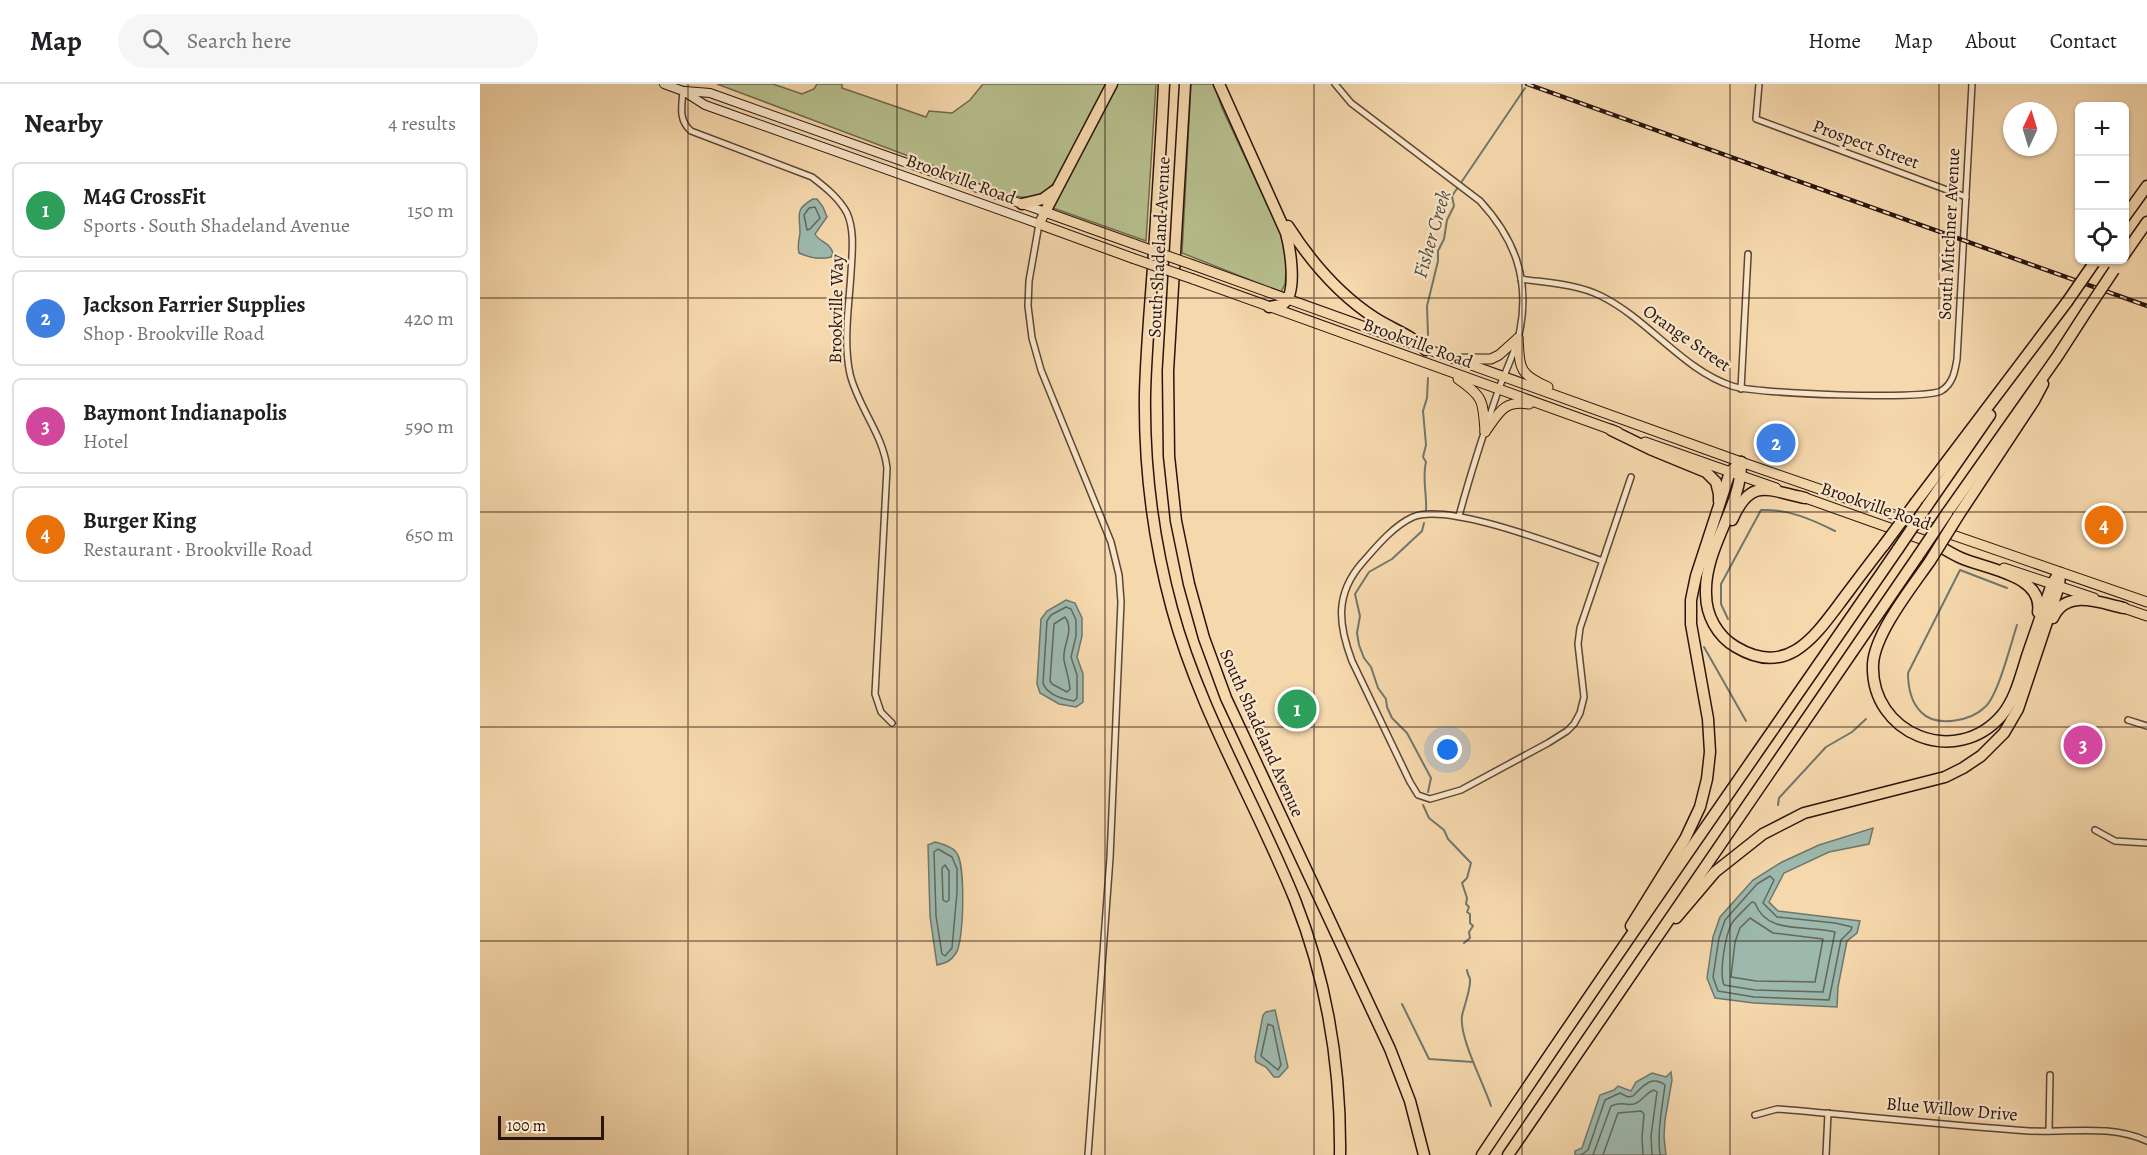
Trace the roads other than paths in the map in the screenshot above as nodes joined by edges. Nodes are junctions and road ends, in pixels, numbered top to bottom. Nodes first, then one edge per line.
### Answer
1 (664, 84) edge
2 (1112, 84) edge
3 (1164, 84) edge
4 (1185, 84) edge
5 (1219, 84) edge
6 (1335, 84) edge
7 (1759, 84) edge
8 (1972, 84) edge
9 (683, 91) junction
10 (1058, 186) junction
11 (2147, 186) edge
12 (1966, 197) junction
13 (1272, 201) junction
14 (1022, 204) junction
15 (2129, 211) edge
16 (1045, 213) junction
17 (2147, 222) edge
18 (1039, 224) junction
19 (2129, 248) edge
20 (1748, 254) dead end
21 (2093, 264) edge
22 (2118, 264) edge
23 (1521, 279) junction
24 (1287, 299) junction
25 (1269, 307) junction
26 (1518, 338) junction
27 (2035, 347) junction
28 (1426, 350) junction
29 (2057, 357) junction
30 (1455, 360) junction
31 (1448, 372) junction
32 (1503, 377) junction
33 (1948, 385) joint
34 (1499, 389) junction
35 (1741, 389) junction
36 (1566, 400) junction
37 (1546, 406) junction
38 (1611, 430) junction
39 (1485, 432) junction
40 (1741, 462) junction
41 (1736, 474) junction
42 (1631, 477) dead end
43 (1805, 498) junction
44 (1718, 508) junction
45 (1459, 516) junction
46 (1936, 544) junction
47 (1603, 561) junction
48 (2060, 573) junction
49 (1708, 575) junction
50 (2056, 585) junction
51 (2147, 602) edge
52 (2124, 608) junction
53 (2147, 616) edge
54 (2035, 632) junction
55 (2041, 643) junction
56 (2128, 720) dead end
57 (892, 723) dead end
58 (2147, 726) edge
59 (2095, 830) dead end
60 (2147, 843) edge
61 (1656, 941) junction
62 (1613, 961) junction
63 (2050, 1075) dead end
64 (1828, 1113) junction
65 (1755, 1115) dead end
66 (2049, 1131) junction
67 (2147, 1141) edge
68 (1088, 1155) edge
69 (1340, 1155) edge
70 (1424, 1155) edge
71 (1482, 1155) edge
72 (1508, 1155) edge
73 (1826, 1155) edge

1 - 9 main road, Brookville Road
2 - 10 highway
3 - 69 highway, South Shadeland Avenue
4 - 70 highway, South Shadeland Avenue
5 - 13 highway
6 - 23 street
7 - 12 street, Prospect Street
8 - 12 street, South Mitchner Avenue
9 - 14 main road, Brookville Road
9 - 18 main road, Brookville Road
9 - 57 street, Brookville Way
10 - 14 highway
10 - 16 highway
11 - 15 highway
12 - 33 street, South Mitchner Avenue
13 - 24 highway
13 - 28 highway
14 - 16 main road, Brookville Road
16 - 18 main road
16 - 24 main road, Brookville Road, bridge
17 - 19 highway
18 - 25 main road, Brookville Road, bridge
18 - 68 street
20 - 35 street
21 - 27 highway, bridge
22 - 29 highway, bridge
23 - 26 street
23 - 35 street, Orange Street
24 - 25 highway
24 - 28 main road, Brookville Road
25 - 31 main road, Brookville Road
26 - 30 main road
26 - 32 street
26 - 36 main road
27 - 49 highway, bridge
27 - 62 highway, bridge
28 - 30 main road, Brookville Road
29 - 54 highway, bridge
29 - 61 highway, bridge
30 - 32 main road, Brookville Road
31 - 34 main road, Brookville Road
31 - 39 main road
32 - 34 street
32 - 36 main road, Brookville Road
33 - 35 street, Orange Street
34 - 37 main road, Brookville Road
34 - 39 street
36 - 40 main road, Brookville Road
37 - 38 main road, Brookville Road
37 - 39 main road
38 - 41 main road, Brookville Road
38 - 44 highway
39 - 45 street
40 - 41 highway
40 - 48 main road, Brookville Road
41 - 43 main road, Brookville Road
41 - 44 highway
41 - 49 highway
42 - 47 street
43 - 46 main road, Brookville Road
43 - 49 highway
44 - 62 highway
45 - 47 street
45 - 47 street
46 - 50 main road, Brookville Road
46 - 54 highway
48 - 50 highway
48 - 51 main road, Brookville Road
50 - 52 main road, Brookville Road
50 - 54 highway
50 - 55 highway
52 - 53 main road, Brookville Road
52 - 55 highway
55 - 61 highway
56 - 58 street
59 - 60 street
61 - 72 highway
62 - 71 highway
63 - 66 street
64 - 65 street, Blue Willow Drive
64 - 66 street, Blue Willow Drive
64 - 73 street
66 - 67 street, Blue Willow Drive

